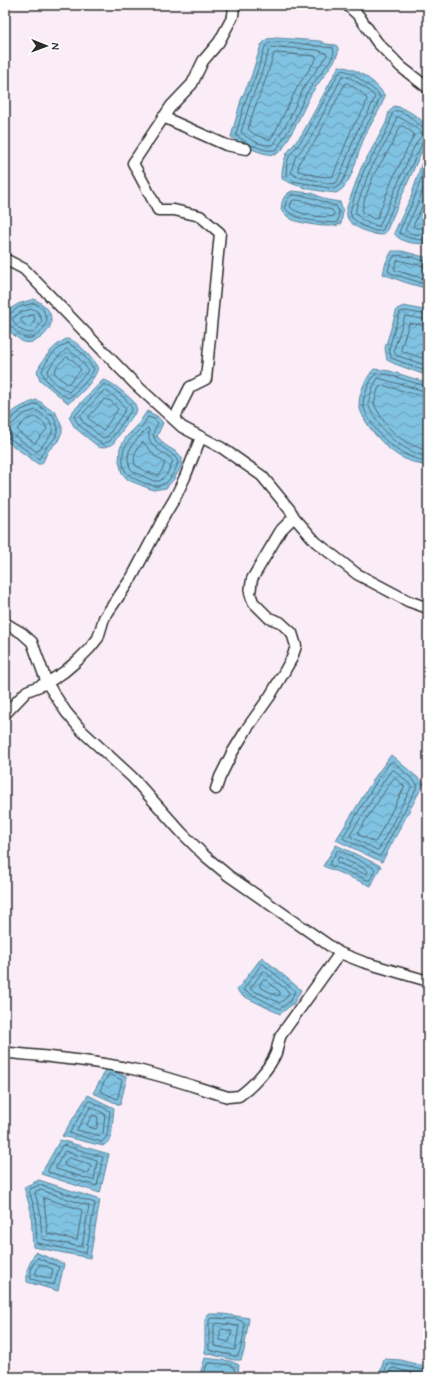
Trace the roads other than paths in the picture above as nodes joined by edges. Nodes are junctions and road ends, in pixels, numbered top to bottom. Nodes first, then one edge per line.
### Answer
1 (234, 5) edge
2 (347, 5) edge
3 (428, 88) edge
4 (163, 117) junction
5 (246, 149) dead end
6 (5, 258) edge
7 (174, 419) junction
8 (201, 437) junction
9 (294, 517) junction
10 (428, 608) edge
11 (5, 623) edge
12 (46, 683) junction
13 (5, 714) edge
14 (216, 788) dead end
15 (340, 953) junction
16 (428, 981) edge
17 (10, 1053) dead end

1 - 4 street
2 - 3 street
4 - 5 street
4 - 7 street
6 - 7 street
7 - 8 street
8 - 9 street
8 - 12 street
9 - 10 street
9 - 14 street
11 - 12 street
12 - 13 street
12 - 15 street
15 - 16 street
15 - 17 street

